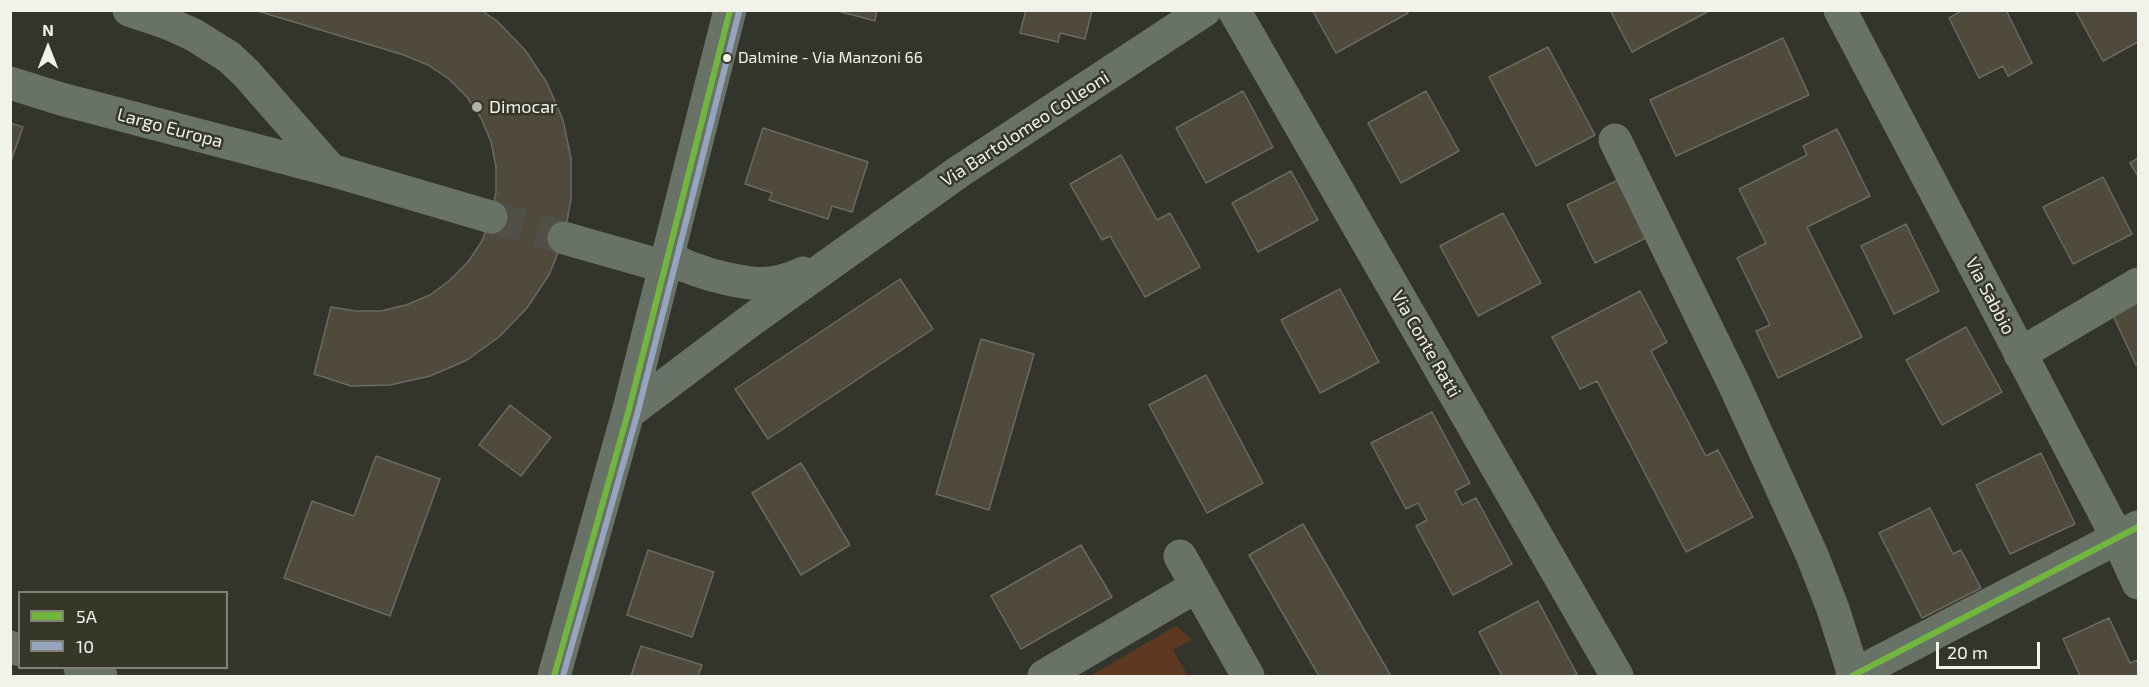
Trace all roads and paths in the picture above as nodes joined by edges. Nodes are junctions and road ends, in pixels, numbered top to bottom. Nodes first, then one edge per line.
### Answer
1 (129, 10) edge
2 (730, 10) edge
3 (1205, 10) edge
4 (1234, 10) edge
5 (1840, 10) edge
6 (10, 83) edge
7 (1615, 140) dead end
8 (331, 170) junction
9 (491, 217) tunnel mouth
10 (564, 238) tunnel mouth
11 (848, 250) junction
12 (667, 261) junction
13 (2139, 284) edge
14 (2020, 354) junction
15 (628, 413) junction
16 (2128, 532) edge
17 (1180, 556) dead end
18 (2139, 583) edge
19 (1197, 586) junction
20 (83, 669) edge
21 (101, 676) edge
22 (554, 676) edge
23 (1044, 676) edge
24 (1248, 676) edge
25 (1617, 676) edge
26 (1853, 676) edge

1 - 8 street
2 - 12 street
3 - 11 street, Via Bartolomeo Colleoni
4 - 25 street, Via Conte Ratti
5 - 14 street, Via Sabbio
6 - 8 street, Largo Europa
7 - 26 street
8 - 9 street, Largo Europa
10 - 12 street
11 - 12 street, Via Bartolomeo Colleoni
11 - 15 street, Via Bartolomeo Colleoni
12 - 15 street
13 - 14 street
14 - 16 street, Via Sabbio
15 - 22 street
16 - 18 street, Via Sabbio
16 - 26 street
17 - 19 street
19 - 23 street
19 - 24 street
20 - 21 street

